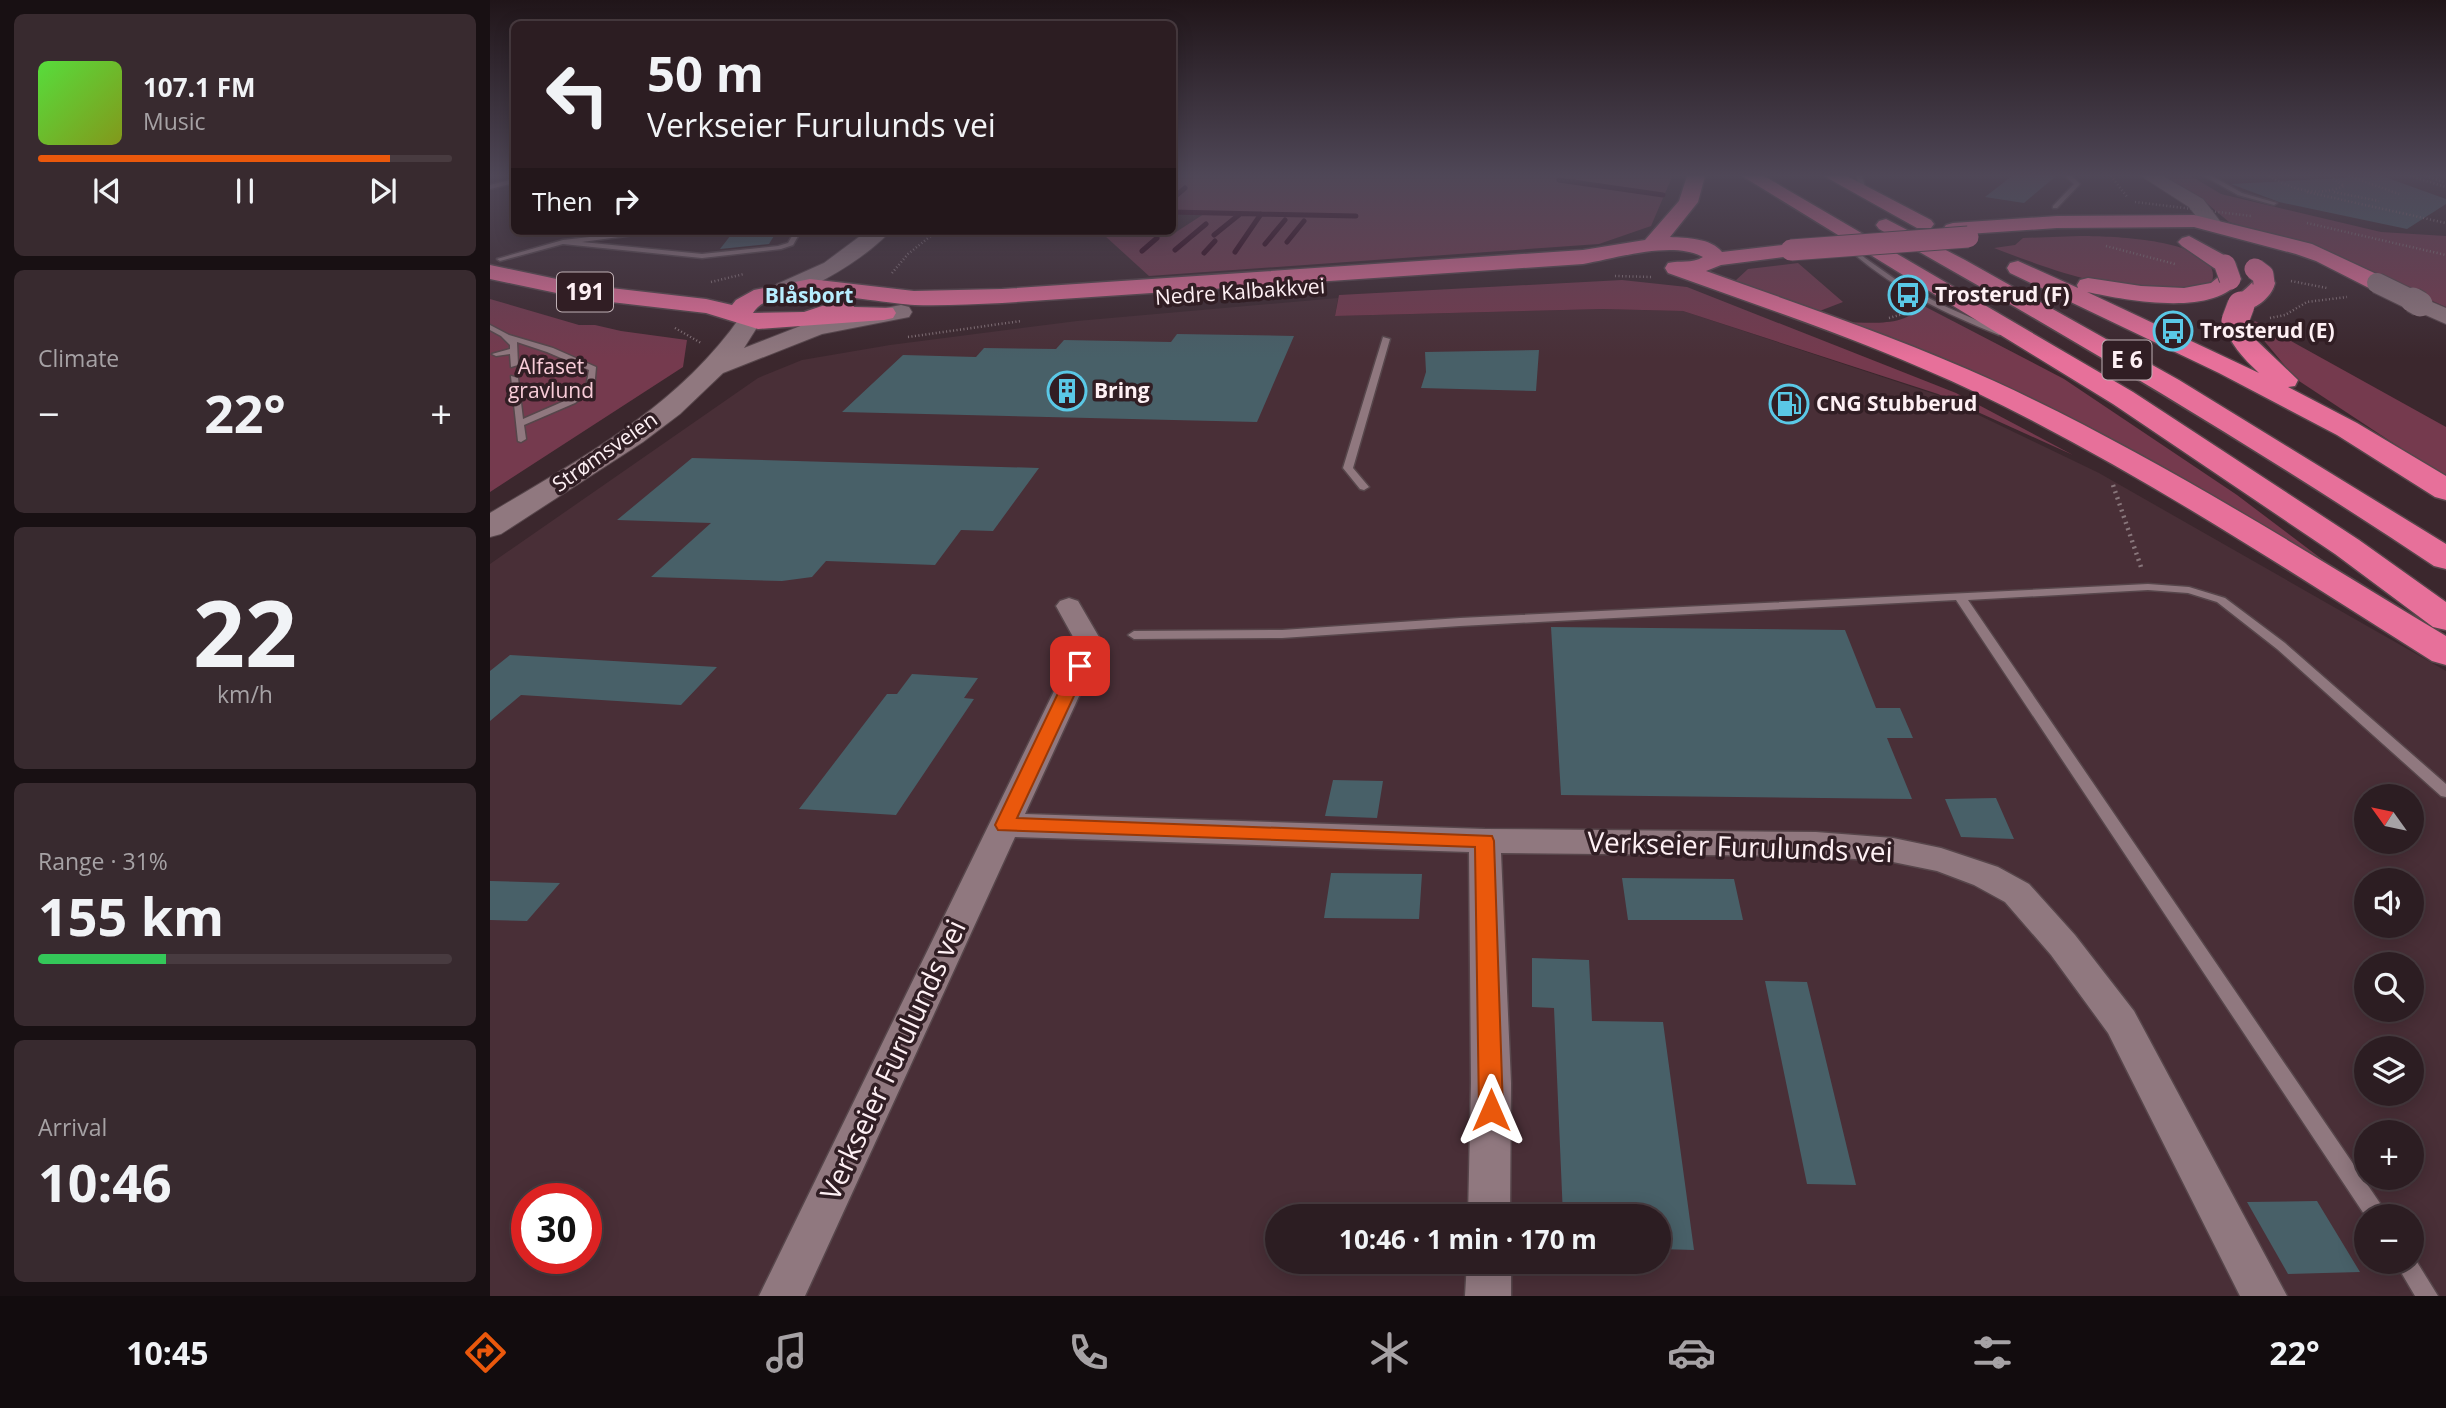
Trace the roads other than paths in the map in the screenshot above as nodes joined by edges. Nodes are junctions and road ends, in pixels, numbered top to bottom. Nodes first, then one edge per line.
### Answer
1 (557, 236) edge
2 (612, 236) edge
3 (795, 236) edge
4 (884, 236) edge
5 (887, 236) edge
6 (1658, 236) edge
7 (1854, 236) edge
8 (1907, 236) edge
9 (1909, 236) edge
10 (1958, 236) edge
11 (2181, 236) edge
12 (2227, 236) edge
13 (2233, 236) edge
14 (563, 242) junction
15 (1653, 242) junction
16 (545, 245) junction
17 (1785, 245) junction
18 (1676, 260) junction
19 (2000, 261) junction
20 (493, 263) edge
21 (2266, 275) junction
22 (2365, 277) junction
23 (780, 290) junction
24 (842, 290) junction
25 (901, 312) junction
26 (745, 317) junction
27 (2446, 317) edge
28 (813, 318) junction
29 (490, 327) edge
30 (508, 337) junction
31 (1387, 340) dead end
32 (514, 351) junction
33 (496, 354) dead end
34 (514, 365) dead end
35 (713, 369) junction
36 (514, 378) dead end
37 (519, 424) junction
38 (2347, 429) junction
39 (521, 439) dead end
40 (1364, 487) dead end
41 (2446, 490) edge
42 (490, 527) edge
43 (2446, 559) edge
44 (1960, 597) junction
45 (1069, 606) dead end
46 (2446, 619) edge
47 (1135, 635) dead end
48 (2446, 653) edge
49 (2446, 792) edge
50 (1004, 825) junction
51 (1485, 841) junction
52 (1489, 1204) edge
53 (2369, 1204) edge
54 (1489, 1274) edge
55 (2413, 1274) edge
56 (782, 1296) edge
57 (1488, 1296) edge
58 (2264, 1296) edge
59 (2427, 1296) edge

1 - 16 lane
2 - 14 lane
3 - 14 lane
4 - 23 main road
5 - 24 main road
6 - 15 highway
7 - 46 highway, E 6
8 - 43 highway, E 6
9 - 17 highway, bridge
10 - 19 highway, E 6
11 - 19 highway, E 6
12 - 21 highway
13 - 22 highway
14 - 16 lane
15 - 18 highway, Nedre Kalbakkvei
15 - 18 highway
15 - 24 highway, Nedre Kalbakkvei
16 - 20 lane
17 - 18 highway
17 - 18 highway
18 - 25 highway, Nedre Kalbakkvei
18 - 48 highway
19 - 38 highway, E 6
20 - 23 highway, 191
20 - 26 highway, 191
21 - 22 highway
21 - 38 highway, E 6
22 - 27 main road, bridge
23 - 24 highway, Nedre Kalbakkvei
23 - 26 highway
24 - 28 highway
25 - 28 highway, Nedre Kalbakkvei
25 - 35 main road, Strømsveien
26 - 28 highway, Nedre Kalbakkvei
26 - 35 main road, Strømsveien
28 - 35 main road, Strømsveien
29 - 30 lane
30 - 32 lane
30 - 37 lane
31 - 40 lane
32 - 33 lane
32 - 34 lane
35 - 42 main road, Strømsveien
36 - 37 lane
37 - 39 lane
38 - 41 highway, E 6
44 - 47 lane
44 - 49 lane
44 - 53 lane
45 - 50 street, Verkseier Furulunds vei
50 - 51 street, Verkseier Furulunds vei
50 - 56 street, Verkseier Furulunds vei
51 - 52 street
51 - 58 street, Verkseier Furulunds vei
54 - 57 street
55 - 59 lane

